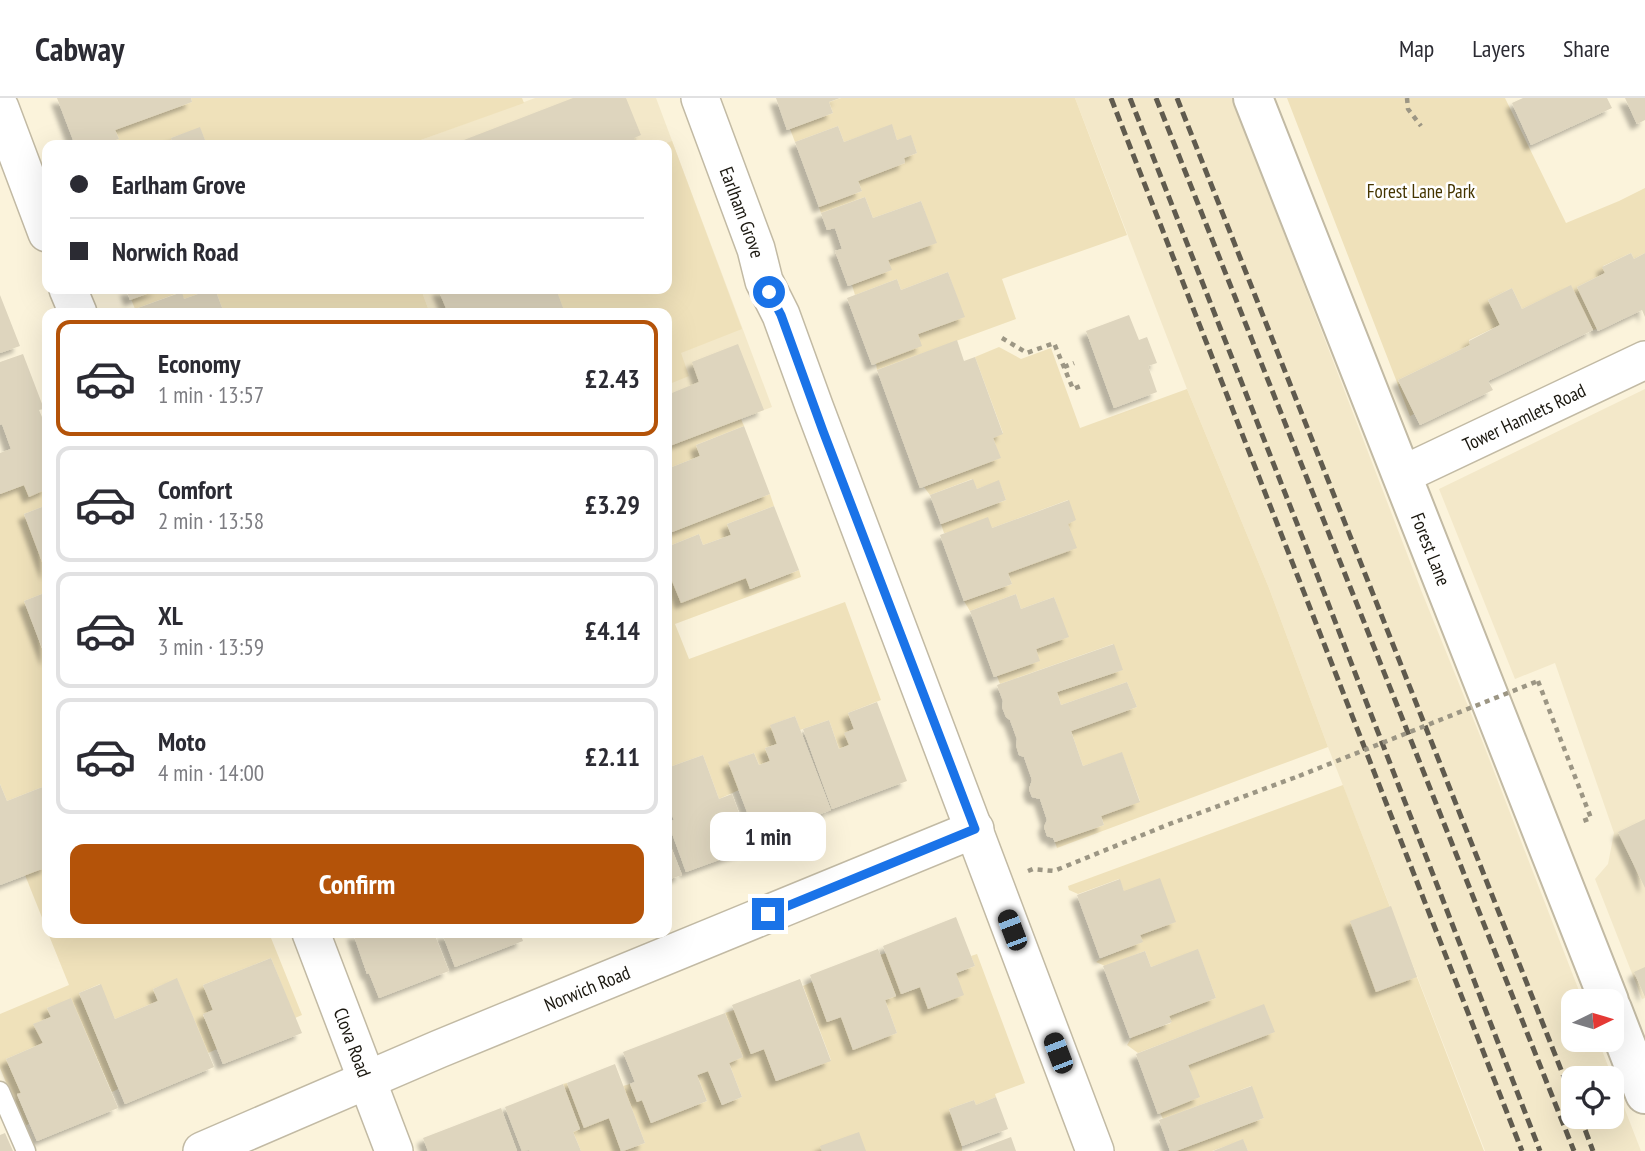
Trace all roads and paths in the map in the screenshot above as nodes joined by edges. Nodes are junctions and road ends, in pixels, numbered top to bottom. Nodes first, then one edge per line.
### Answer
1 (700, 98) edge
2 (1253, 98) edge
3 (1406, 98) edge
4 (0, 108) edge
5 (1421, 126) dead end
6 (42, 220) edge
7 (1002, 338) dead end
8 (1645, 360) edge
9 (1074, 363) dead end
10 (1064, 366) junction
11 (1083, 385) dead end
12 (1402, 475) junction
13 (1580, 822) dead end
14 (975, 829) junction
15 (1033, 869) dead end
16 (313, 938) edge
17 (1603, 989) edge
18 (1624, 1040) edge
19 (367, 1081) junction
20 (0, 1091) edge
21 (1645, 1094) edge
22 (26, 1151) edge
23 (202, 1151) edge
24 (394, 1151) edge
25 (1095, 1151) edge

1 - 14 street, Earlham Grove
2 - 12 street, Forest Lane
3 - 5 path
4 - 6 street
7 - 10 path
8 - 12 street, Tower Hamlets Road
9 - 10 path
10 - 11 path
12 - 17 street, Forest Lane
13 - 15 path, bridge
14 - 19 street, Norwich Road
14 - 25 street, Earlham Grove
16 - 19 street, Clova Road
18 - 21 street
19 - 23 street, Norwich Road
19 - 24 street, Clova Road
20 - 22 lane

